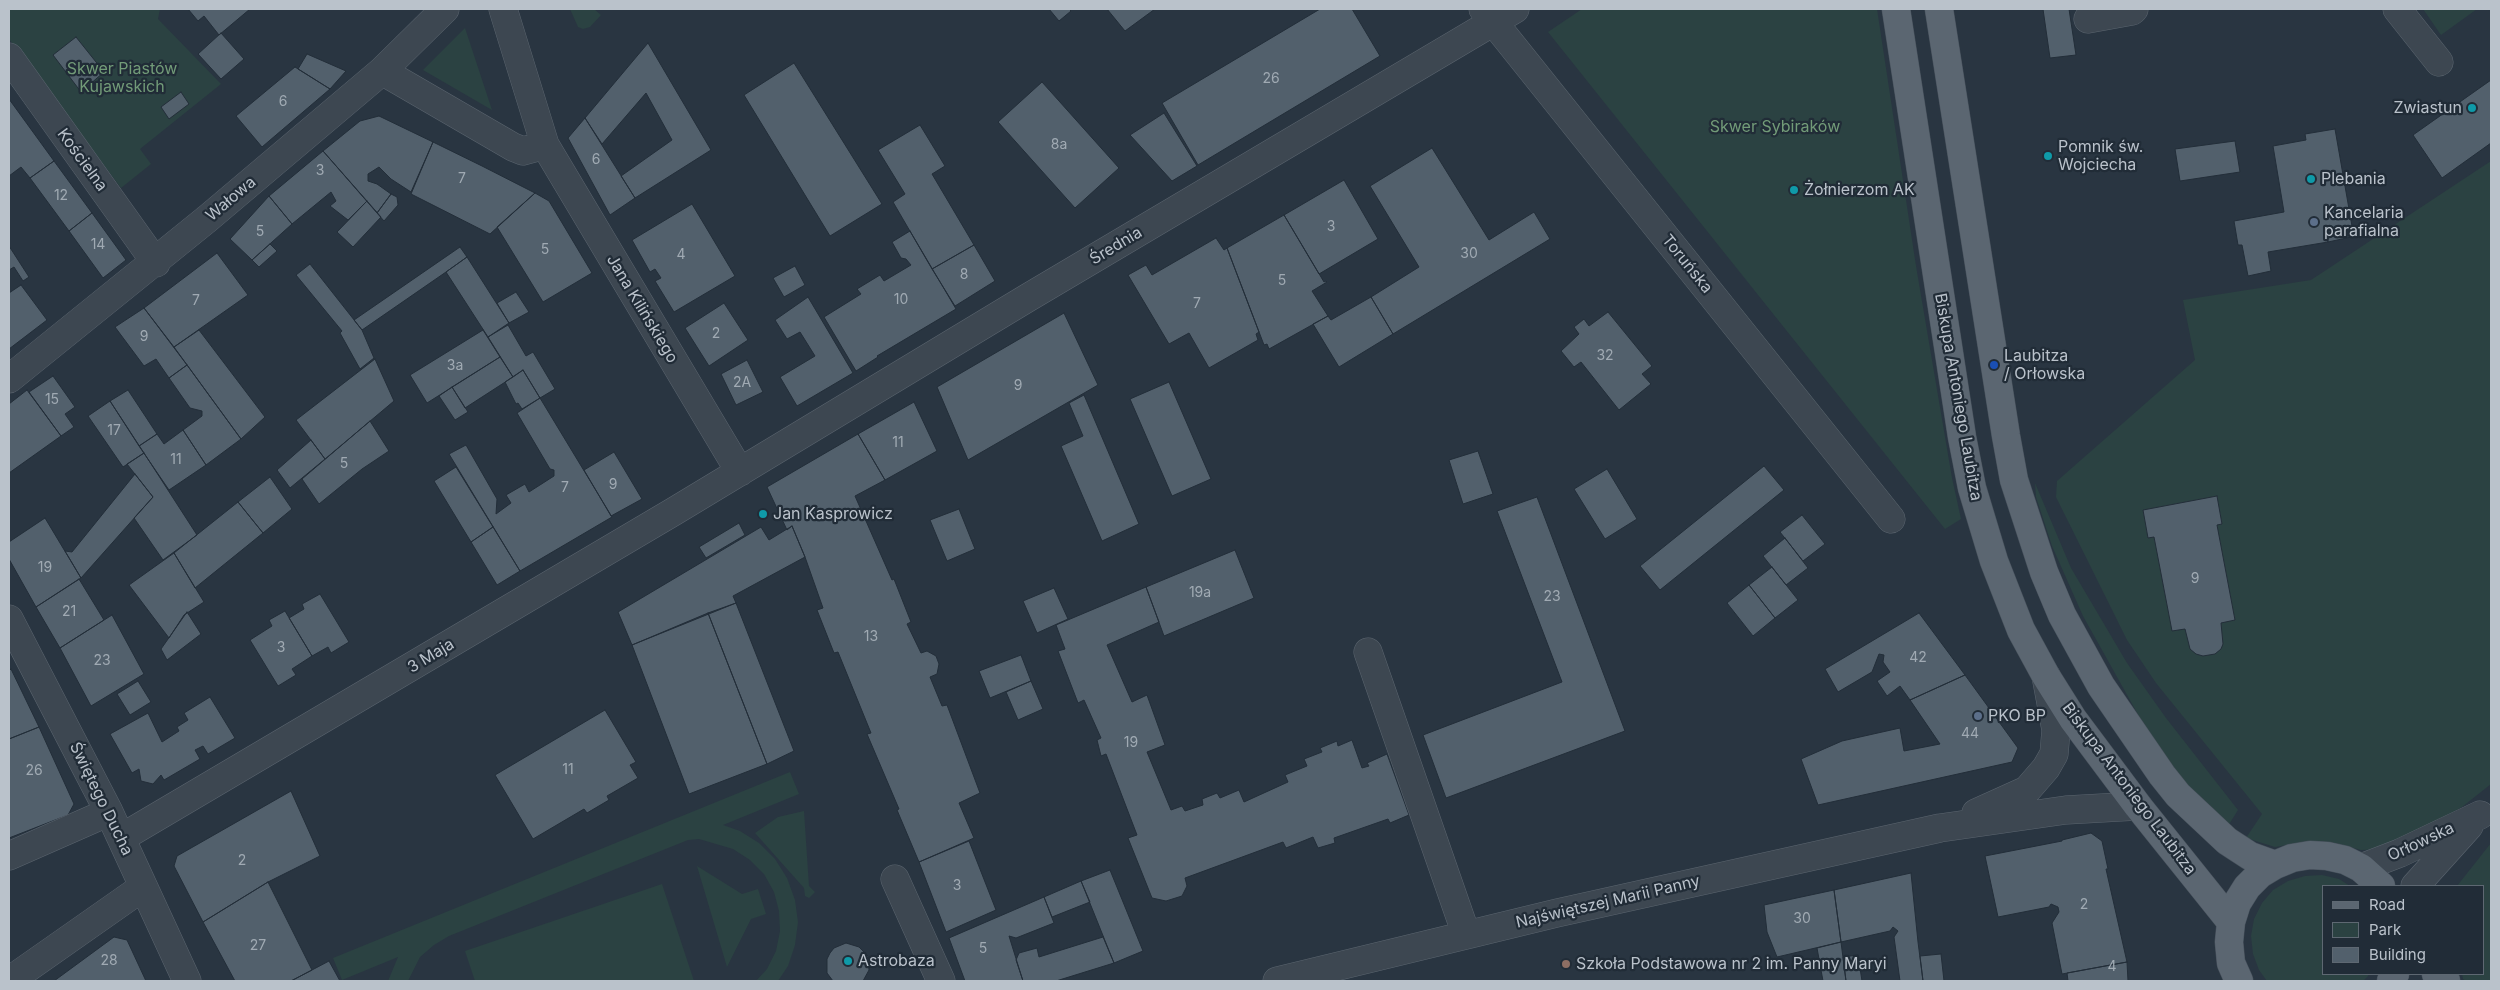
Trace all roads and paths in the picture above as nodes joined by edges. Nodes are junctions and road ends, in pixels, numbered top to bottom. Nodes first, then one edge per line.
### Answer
1 (445, 9) edge
2 (503, 9) edge
3 (1896, 9) edge
4 (1939, 9) edge
5 (2134, 9) edge
6 (2397, 9) edge
7 (1497, 13) edge
8 (2088, 19) dead end
9 (9, 57) edge
10 (2439, 62) dead end
11 (382, 71) junction
12 (545, 145) junction
13 (156, 263) junction
14 (9, 379) edge
15 (740, 472) junction
16 (1891, 519) dead end
17 (9, 619) edge
18 (1368, 652) dead end
19 (2046, 676) junction
20 (2138, 806) junction
21 (2486, 810) edge
22 (109, 812) junction
23 (1940, 828) junction
24 (121, 838) junction
25 (9, 856) edge
26 (2275, 864) junction
27 (2361, 868) junction
28 (895, 879) dead end
29 (2381, 885) edge
30 (2416, 885) edge
31 (143, 887) junction
32 (2231, 922) junction
33 (1466, 934) junction
34 (9, 981) edge
35 (187, 981) edge
36 (941, 981) edge
37 (1277, 981) edge
38 (2239, 981) edge

1 - 11 street, Wałowa
2 - 12 street, Jana Kilińskiego
3 - 19 main road, Biskupa Antoniego Laubitza
4 - 26 main road
5 - 8 street
6 - 10 street
7 - 15 street, Średnia
7 - 16 street, Toruńska
9 - 13 street, Kościelna
11 - 12 street
11 - 13 street, Wałowa
12 - 15 street, Jana Kilińskiego
13 - 14 street, Wałowa
15 - 24 street, 3 Maja
17 - 22 street, Świętego Ducha
18 - 33 street
19 - 20 main road, Biskupa Antoniego Laubitza
19 - 23 street, Najświętszej Marii Panny
20 - 23 street, Najświętszej Marii Panny
20 - 32 main road, Biskupa Antoniego Laubitza
21 - 27 street, Orłowska
21 - 30 street, Orłowska
22 - 24 street, Świętego Ducha
22 - 25 street
23 - 33 street, Najświętszej Marii Panny
24 - 31 street, Świętego Ducha
26 - 27 main road
26 - 32 main road
27 - 29 main road
28 - 36 street
31 - 34 street
31 - 35 street, Świętego Ducha
32 - 38 main road
33 - 37 street, Najświętszej Marii Panny

